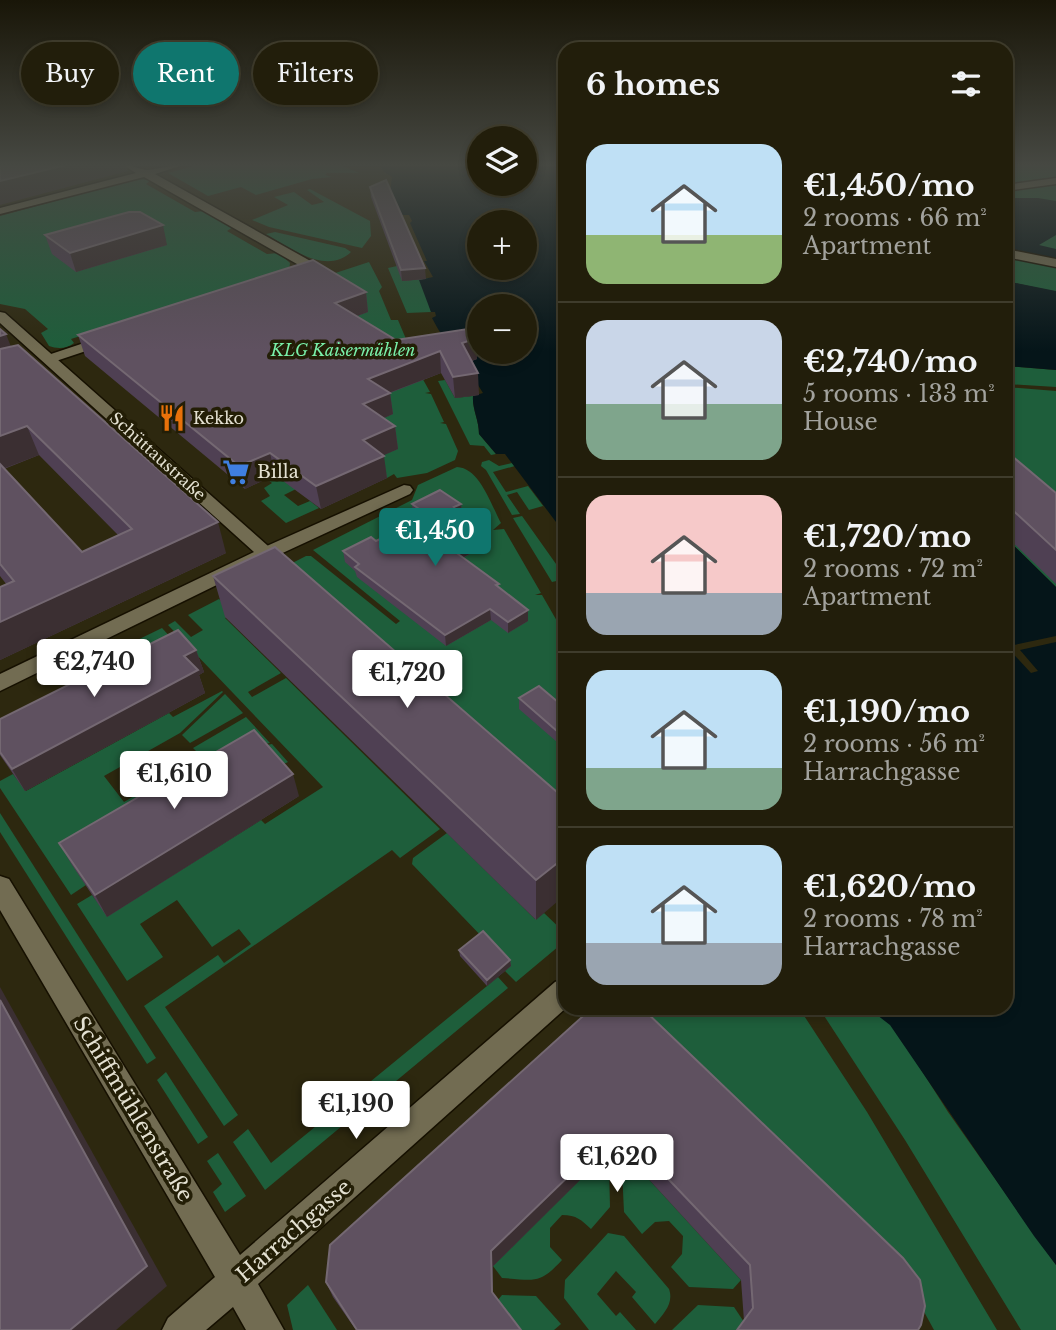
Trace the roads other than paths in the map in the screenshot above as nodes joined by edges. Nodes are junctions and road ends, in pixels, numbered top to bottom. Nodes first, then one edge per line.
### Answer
1 (240, 227) edge
2 (1013, 254) edge
3 (1056, 262) edge
4 (278, 283) edge
5 (0, 316) edge
6 (121, 335) edge
7 (50, 359) junction
8 (28, 366) edge
9 (404, 490) dead end
10 (267, 553) junction
11 (0, 683) edge
12 (0, 887) edge
13 (558, 997) edge
14 (237, 1282) junction
15 (180, 1330) edge
16 (266, 1330) edge

1 - 4 street
2 - 3 street
5 - 7 street, Schüttaustraße
6 - 7 street
7 - 8 street
7 - 10 street, Schüttaustraße
9 - 10 street
10 - 11 street
12 - 14 street, Schiffmühlenstraße
13 - 14 street, Harrachgasse
14 - 15 street, Harrachgasse
14 - 16 street, Schiffmühlenstraße

